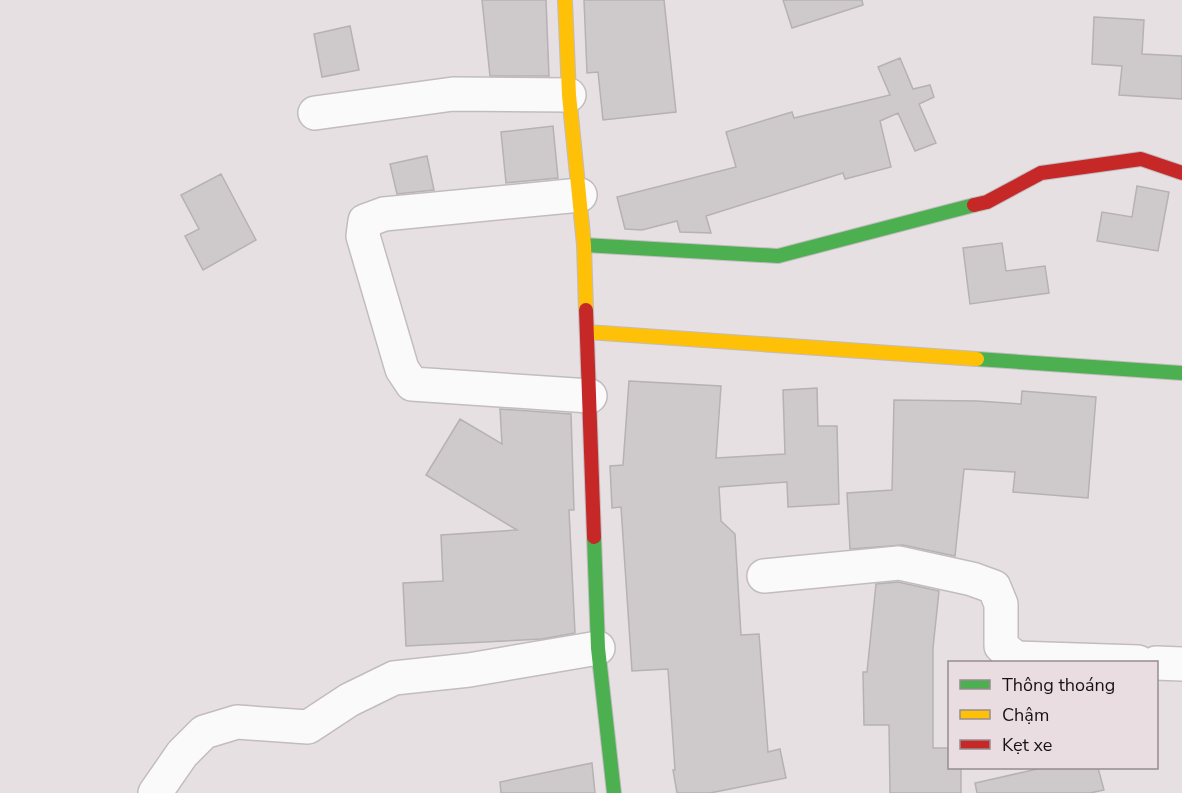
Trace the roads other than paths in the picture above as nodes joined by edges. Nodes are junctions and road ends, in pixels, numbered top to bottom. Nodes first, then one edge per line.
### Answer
1 (565, 0) edge
2 (569, 95) junction
3 (315, 113) dead end
4 (1182, 173) edge
5 (580, 195) junction
6 (584, 245) junction
7 (586, 332) junction
8 (1182, 373) edge
9 (590, 396) junction
10 (764, 576) dead end
11 (598, 648) junction
12 (1089, 661) edge
13 (1158, 663) edge
14 (1182, 664) edge
15 (155, 793) edge
16 (614, 793) edge

1 - 2 street
2 - 3 street
2 - 5 street
4 - 6 street
5 - 6 street
5 - 9 street
6 - 7 street
7 - 8 street
7 - 9 street
9 - 11 street
10 - 12 street
11 - 15 street
11 - 16 street
13 - 14 street

